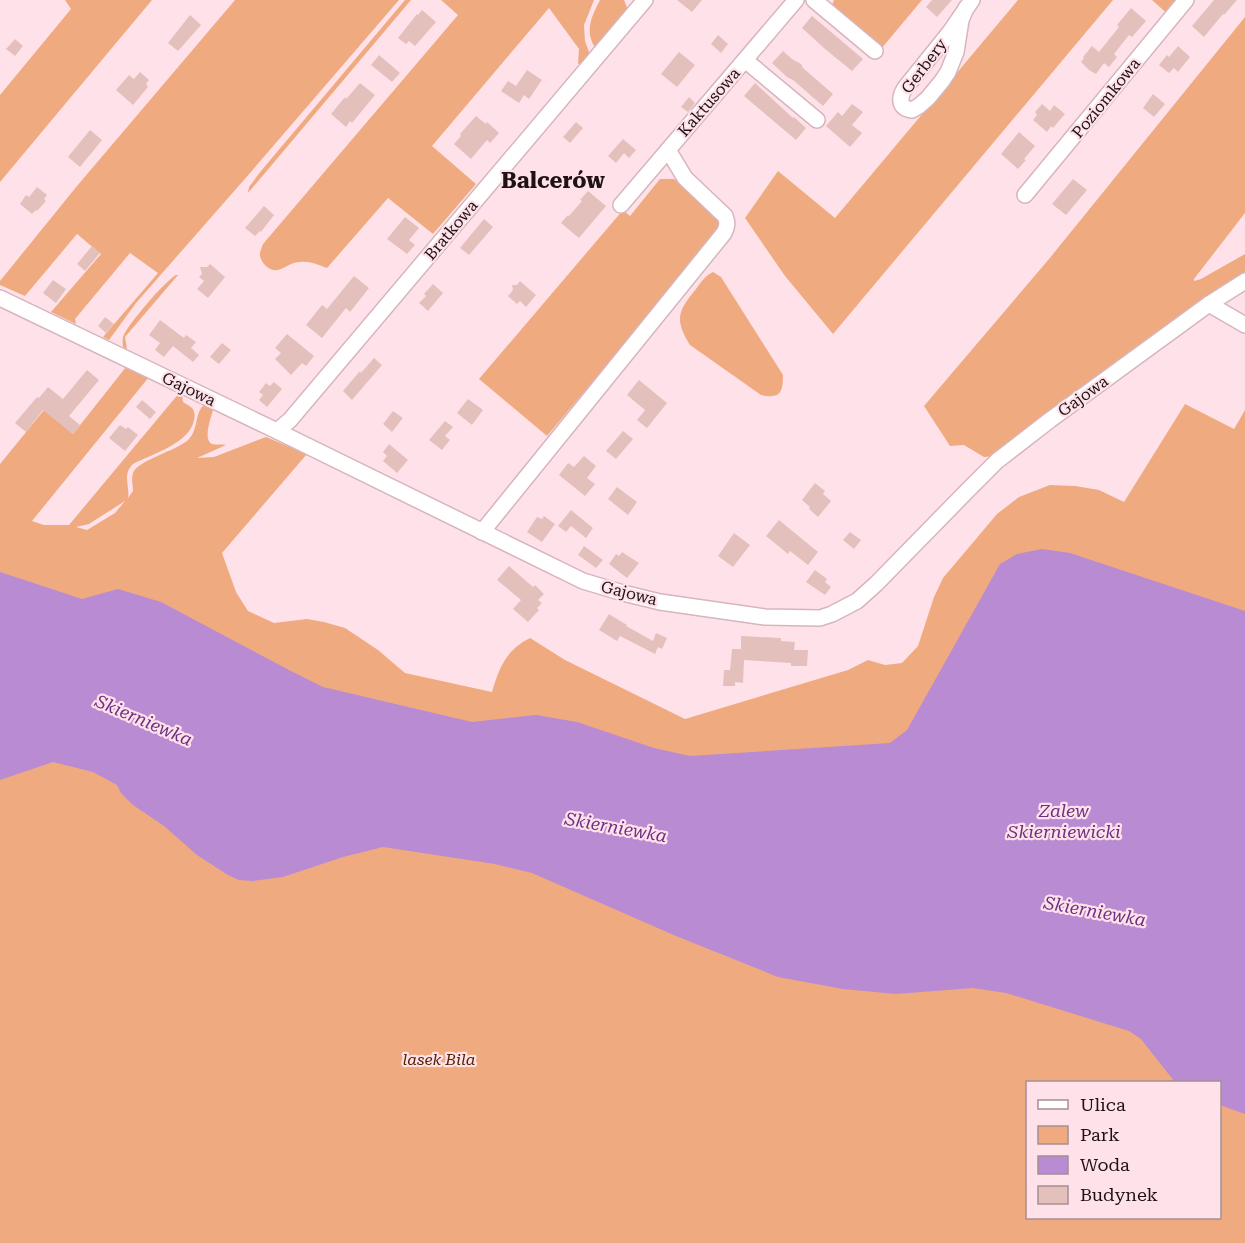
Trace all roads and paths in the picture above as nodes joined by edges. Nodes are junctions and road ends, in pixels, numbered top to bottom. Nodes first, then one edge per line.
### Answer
1 (645, 0) edge
2 (796, 0) edge
3 (814, 0) edge
4 (1186, 0) edge
5 (967, 7) edge
6 (954, 37) dead end
7 (875, 51) dead end
8 (745, 60) junction
9 (817, 120) dead end
10 (668, 150) junction
11 (1025, 195) dead end
12 (621, 205) dead end
13 (1245, 281) edge
14 (0, 298) edge
15 (1209, 304) junction
16 (1245, 325) edge
17 (278, 431) junction
18 (482, 532) junction

1 - 17 street, Bratkowa
2 - 8 street, Kaktusowa
3 - 7 street
4 - 11 street, Poziomkowa
5 - 6 street, Gerbery
8 - 9 street
8 - 10 street, Kaktusowa
10 - 12 street, Kaktusowa
10 - 18 street
13 - 15 street, Gajowa
14 - 17 street, Gajowa
15 - 16 street
15 - 18 street, Gajowa
17 - 18 street, Gajowa

